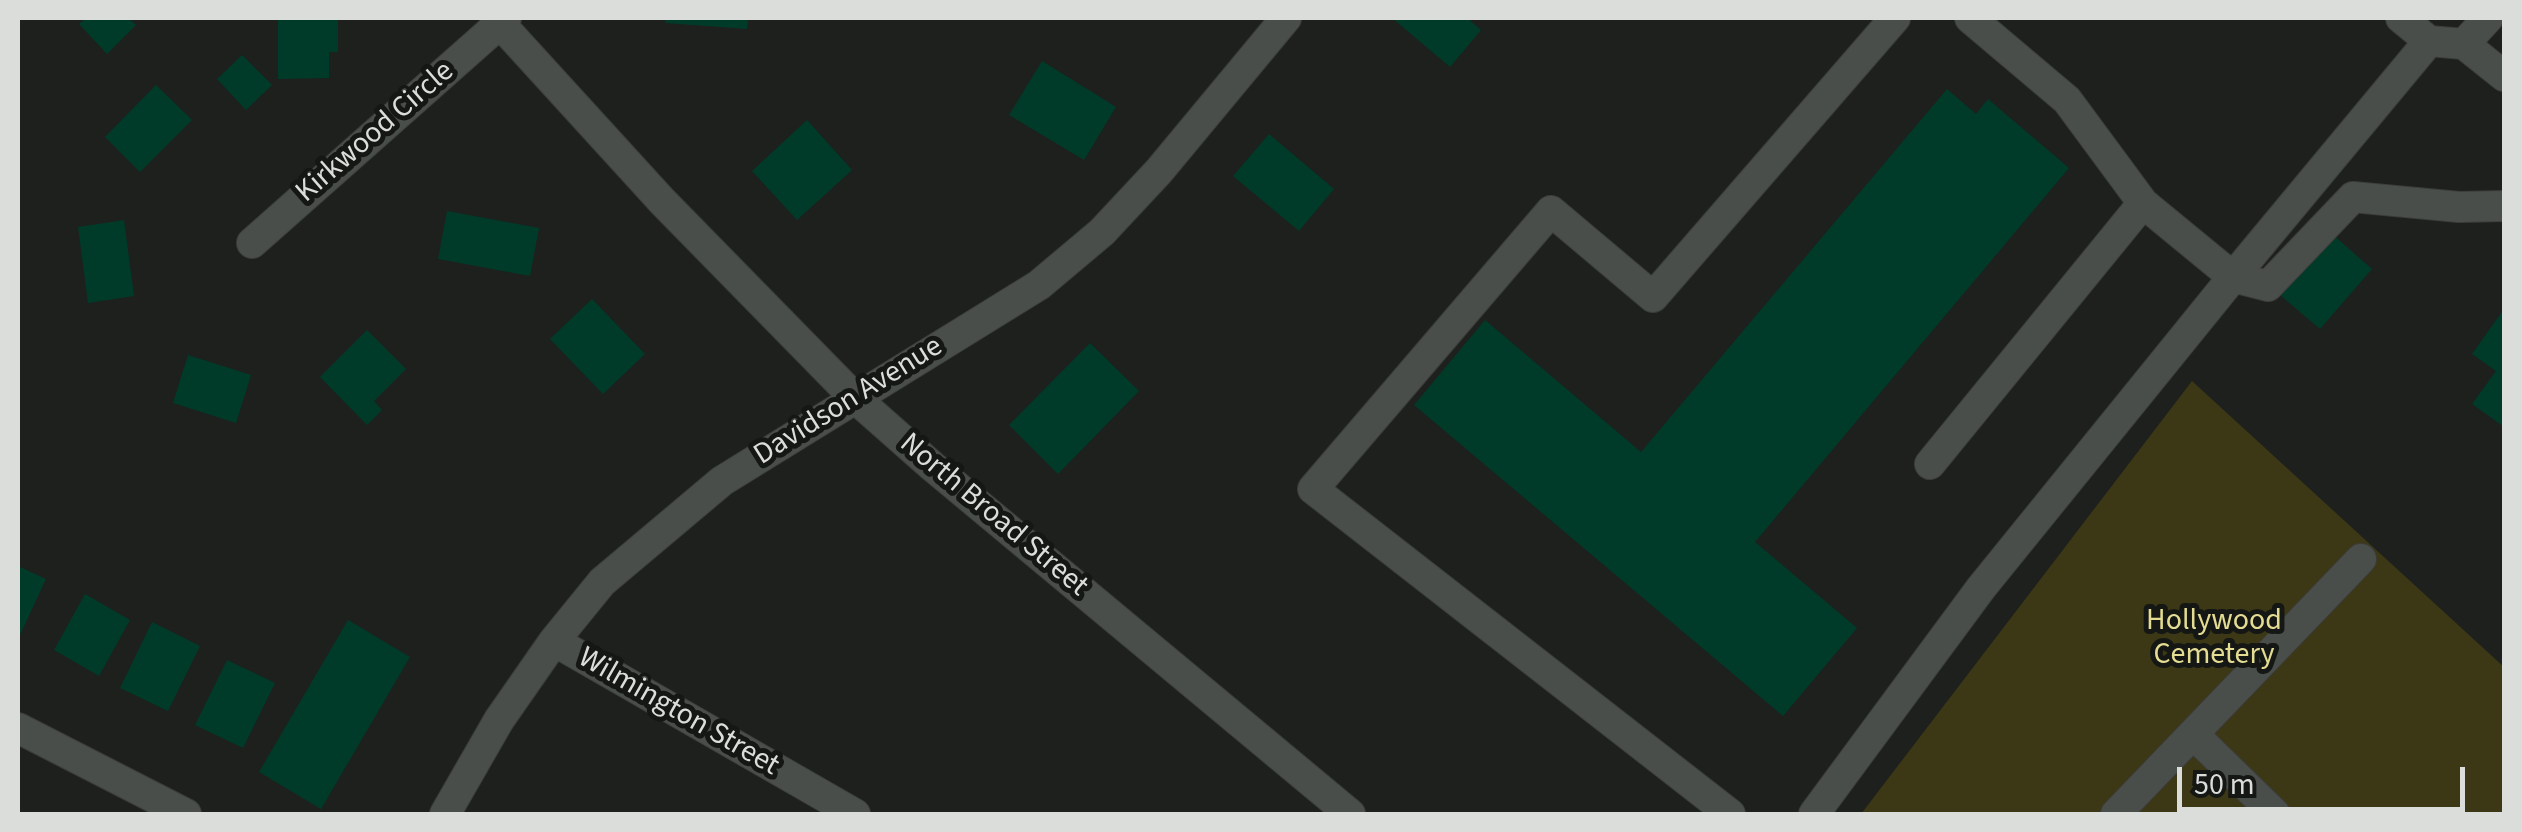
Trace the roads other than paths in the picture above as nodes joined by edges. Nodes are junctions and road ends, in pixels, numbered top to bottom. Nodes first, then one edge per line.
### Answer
1 (1286, 18) edge
2 (1894, 18) edge
3 (1970, 18) edge
4 (2401, 18) edge
5 (2488, 18) edge
6 (500, 20) edge
7 (2429, 41) junction
8 (2464, 44) junction
9 (2504, 76) edge
10 (2143, 203) junction
11 (2504, 206) edge
12 (252, 243) dead end
13 (2233, 277) junction
14 (856, 398) junction
15 (1930, 464) dead end
16 (2361, 559) dead end
17 (554, 642) junction
18 (18, 728) edge
19 (2193, 734) junction
20 (186, 814) edge
21 (446, 814) edge
22 (856, 814) edge
23 (1350, 814) edge
24 (1730, 814) edge
25 (1814, 814) edge
26 (2116, 814) edge
27 (2274, 814) edge

1 - 14 street, Davidson Avenue
2 - 24 street
3 - 10 street
4 - 7 street
5 - 8 street
6 - 12 street, Kirkwood Circle
6 - 14 street, North Broad Street
7 - 8 street
7 - 13 street
8 - 9 street
10 - 13 street
10 - 15 street
11 - 13 street
13 - 25 street
14 - 17 street, Davidson Avenue
14 - 23 street, North Broad Street
16 - 19 street
17 - 21 street, Davidson Avenue
17 - 22 street, Wilmington Street
18 - 20 street
19 - 26 street
19 - 27 street

